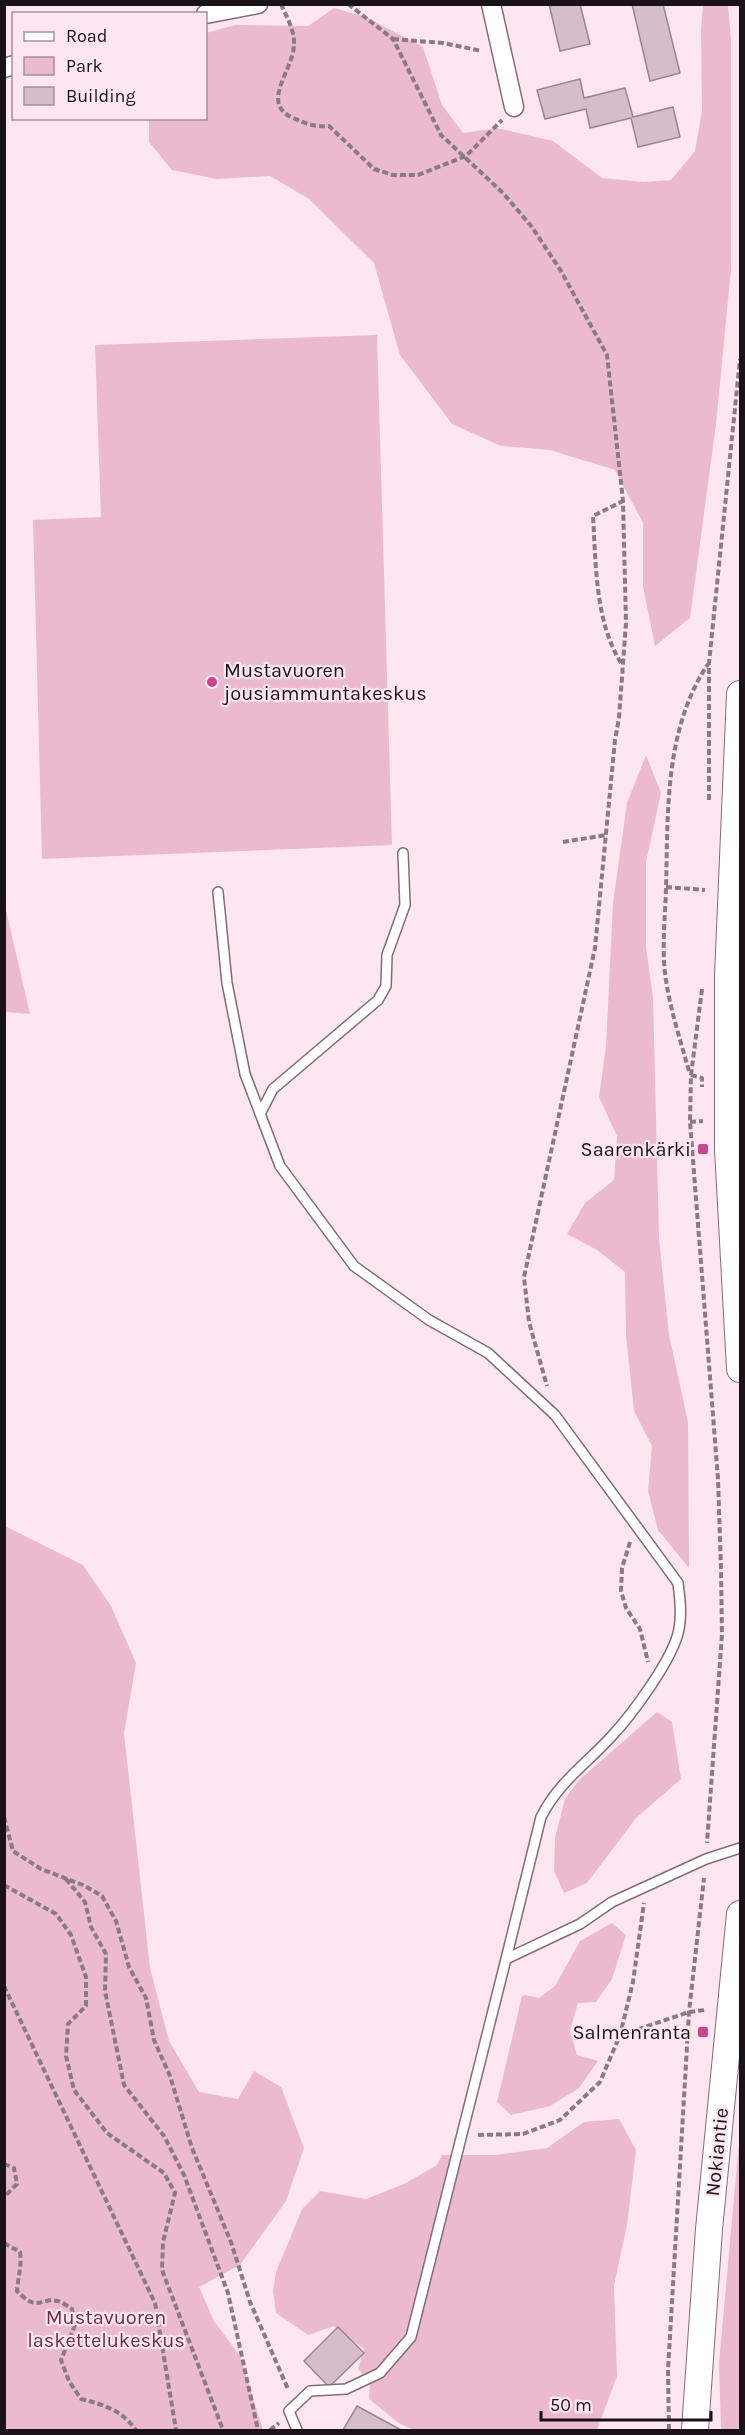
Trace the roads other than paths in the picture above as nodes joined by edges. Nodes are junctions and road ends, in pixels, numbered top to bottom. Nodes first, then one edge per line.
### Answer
1 (258, 4) edge
2 (491, 4) edge
3 (207, 14) edge
4 (514, 107) road end
5 (741, 694) edge
6 (403, 853) dead end
7 (218, 892) dead end
8 (260, 1114) junction
9 (741, 1368) edge
10 (741, 1848) edge
11 (741, 1914) edge
12 (506, 1959) junction
13 (700, 2355) junction
14 (297, 2430) edge
15 (695, 2430) edge
16 (705, 2430) edge

1 - 3 street
2 - 4 street
5 - 9 main road
6 - 8 lane
7 - 8 lane
8 - 12 lane
10 - 12 lane
11 - 13 main road, Nokiantie
12 - 14 lane
13 - 15 main road, Nokiantie
13 - 16 main road, Nokiantie

